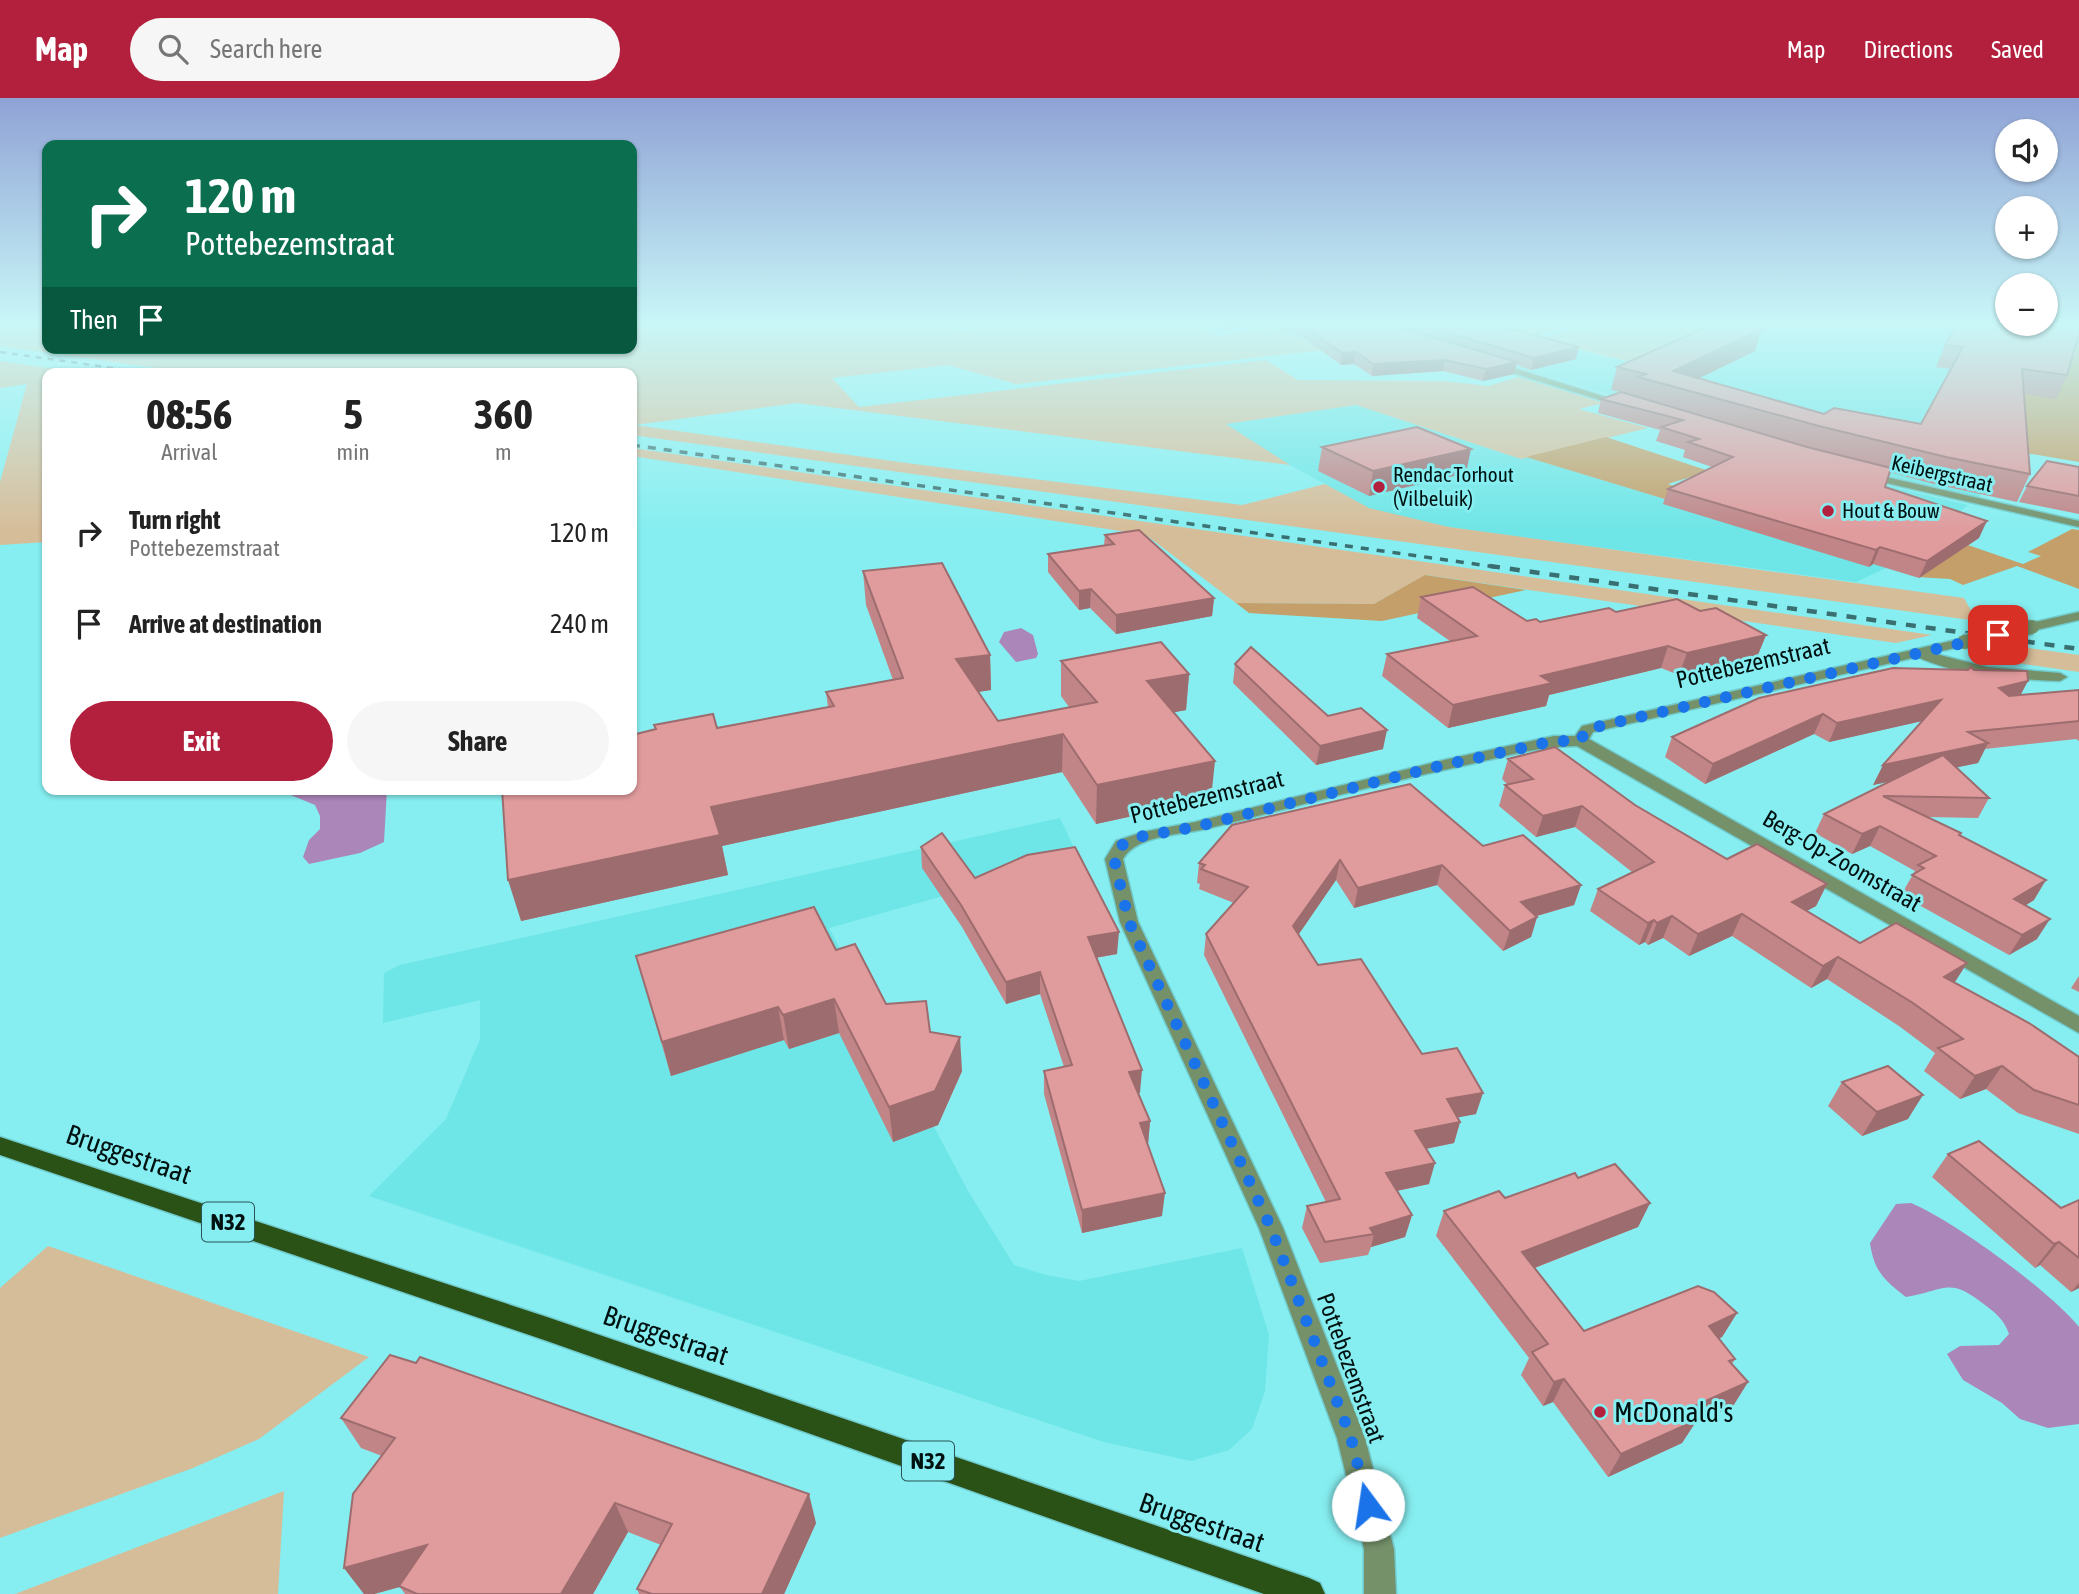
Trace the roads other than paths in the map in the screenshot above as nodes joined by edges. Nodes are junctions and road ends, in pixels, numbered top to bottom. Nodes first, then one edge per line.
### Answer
1 (1583, 392) edge
2 (1633, 407) edge
3 (1851, 471) edge
4 (2079, 524) edge
5 (2079, 616) edge
6 (1917, 652) junction
7 (2060, 677) dead end
8 (1580, 741) junction
9 (2079, 1025) edge
10 (0, 1146) edge
11 (1308, 1594) edge
12 (1380, 1594) edge

1 - 2 street
3 - 4 street, Keibergstraat
5 - 6 street, Pottebezemstraat, bridge
6 - 7 street
6 - 8 street, Pottebezemstraat
8 - 9 street, Berg-Op-Zoomstraat
8 - 12 street, Pottebezemstraat
10 - 11 main road, Bruggestraat / N32

